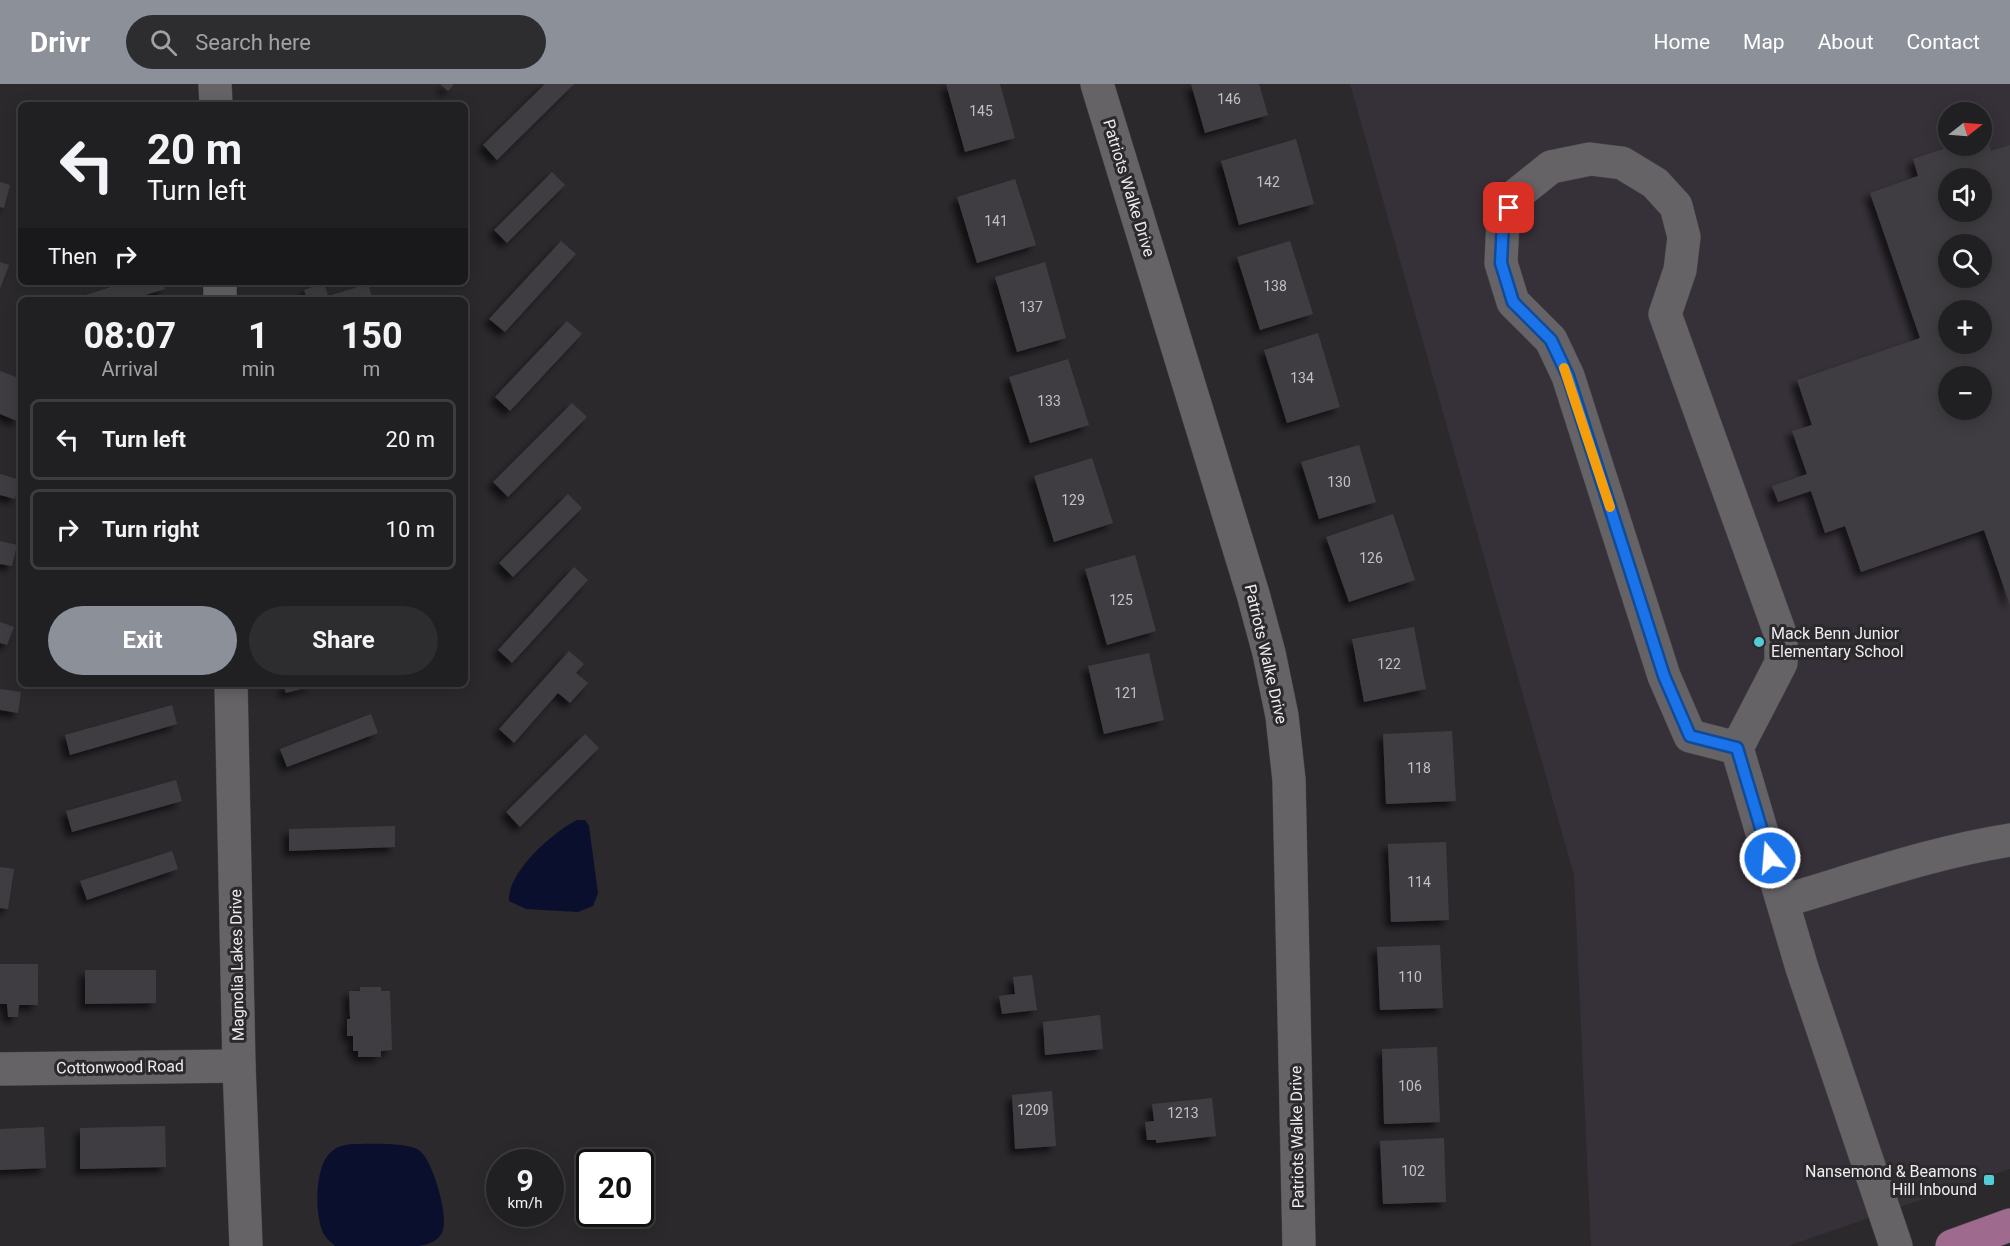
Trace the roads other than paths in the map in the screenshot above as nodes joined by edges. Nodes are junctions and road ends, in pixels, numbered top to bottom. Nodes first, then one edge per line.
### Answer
1 (215, 84) edge
2 (1097, 84) edge
3 (216, 102) edge
4 (231, 687) edge
5 (1737, 748) junction
6 (2010, 840) edge
7 (1783, 902) junction
8 (239, 1066) junction
9 (0, 1069) edge
10 (2010, 1225) edge
11 (246, 1246) edge
12 (1299, 1246) edge
13 (1896, 1246) edge
14 (1952, 1246) edge

1 - 3 street
2 - 12 street, Patriots Walke Drive
4 - 8 street, Magnolia Lakes Drive
5 - 5 street
5 - 7 street
6 - 7 street
7 - 13 street
8 - 9 street, Cottonwood Road
8 - 11 street, Magnolia Lakes Drive
10 - 14 main road

